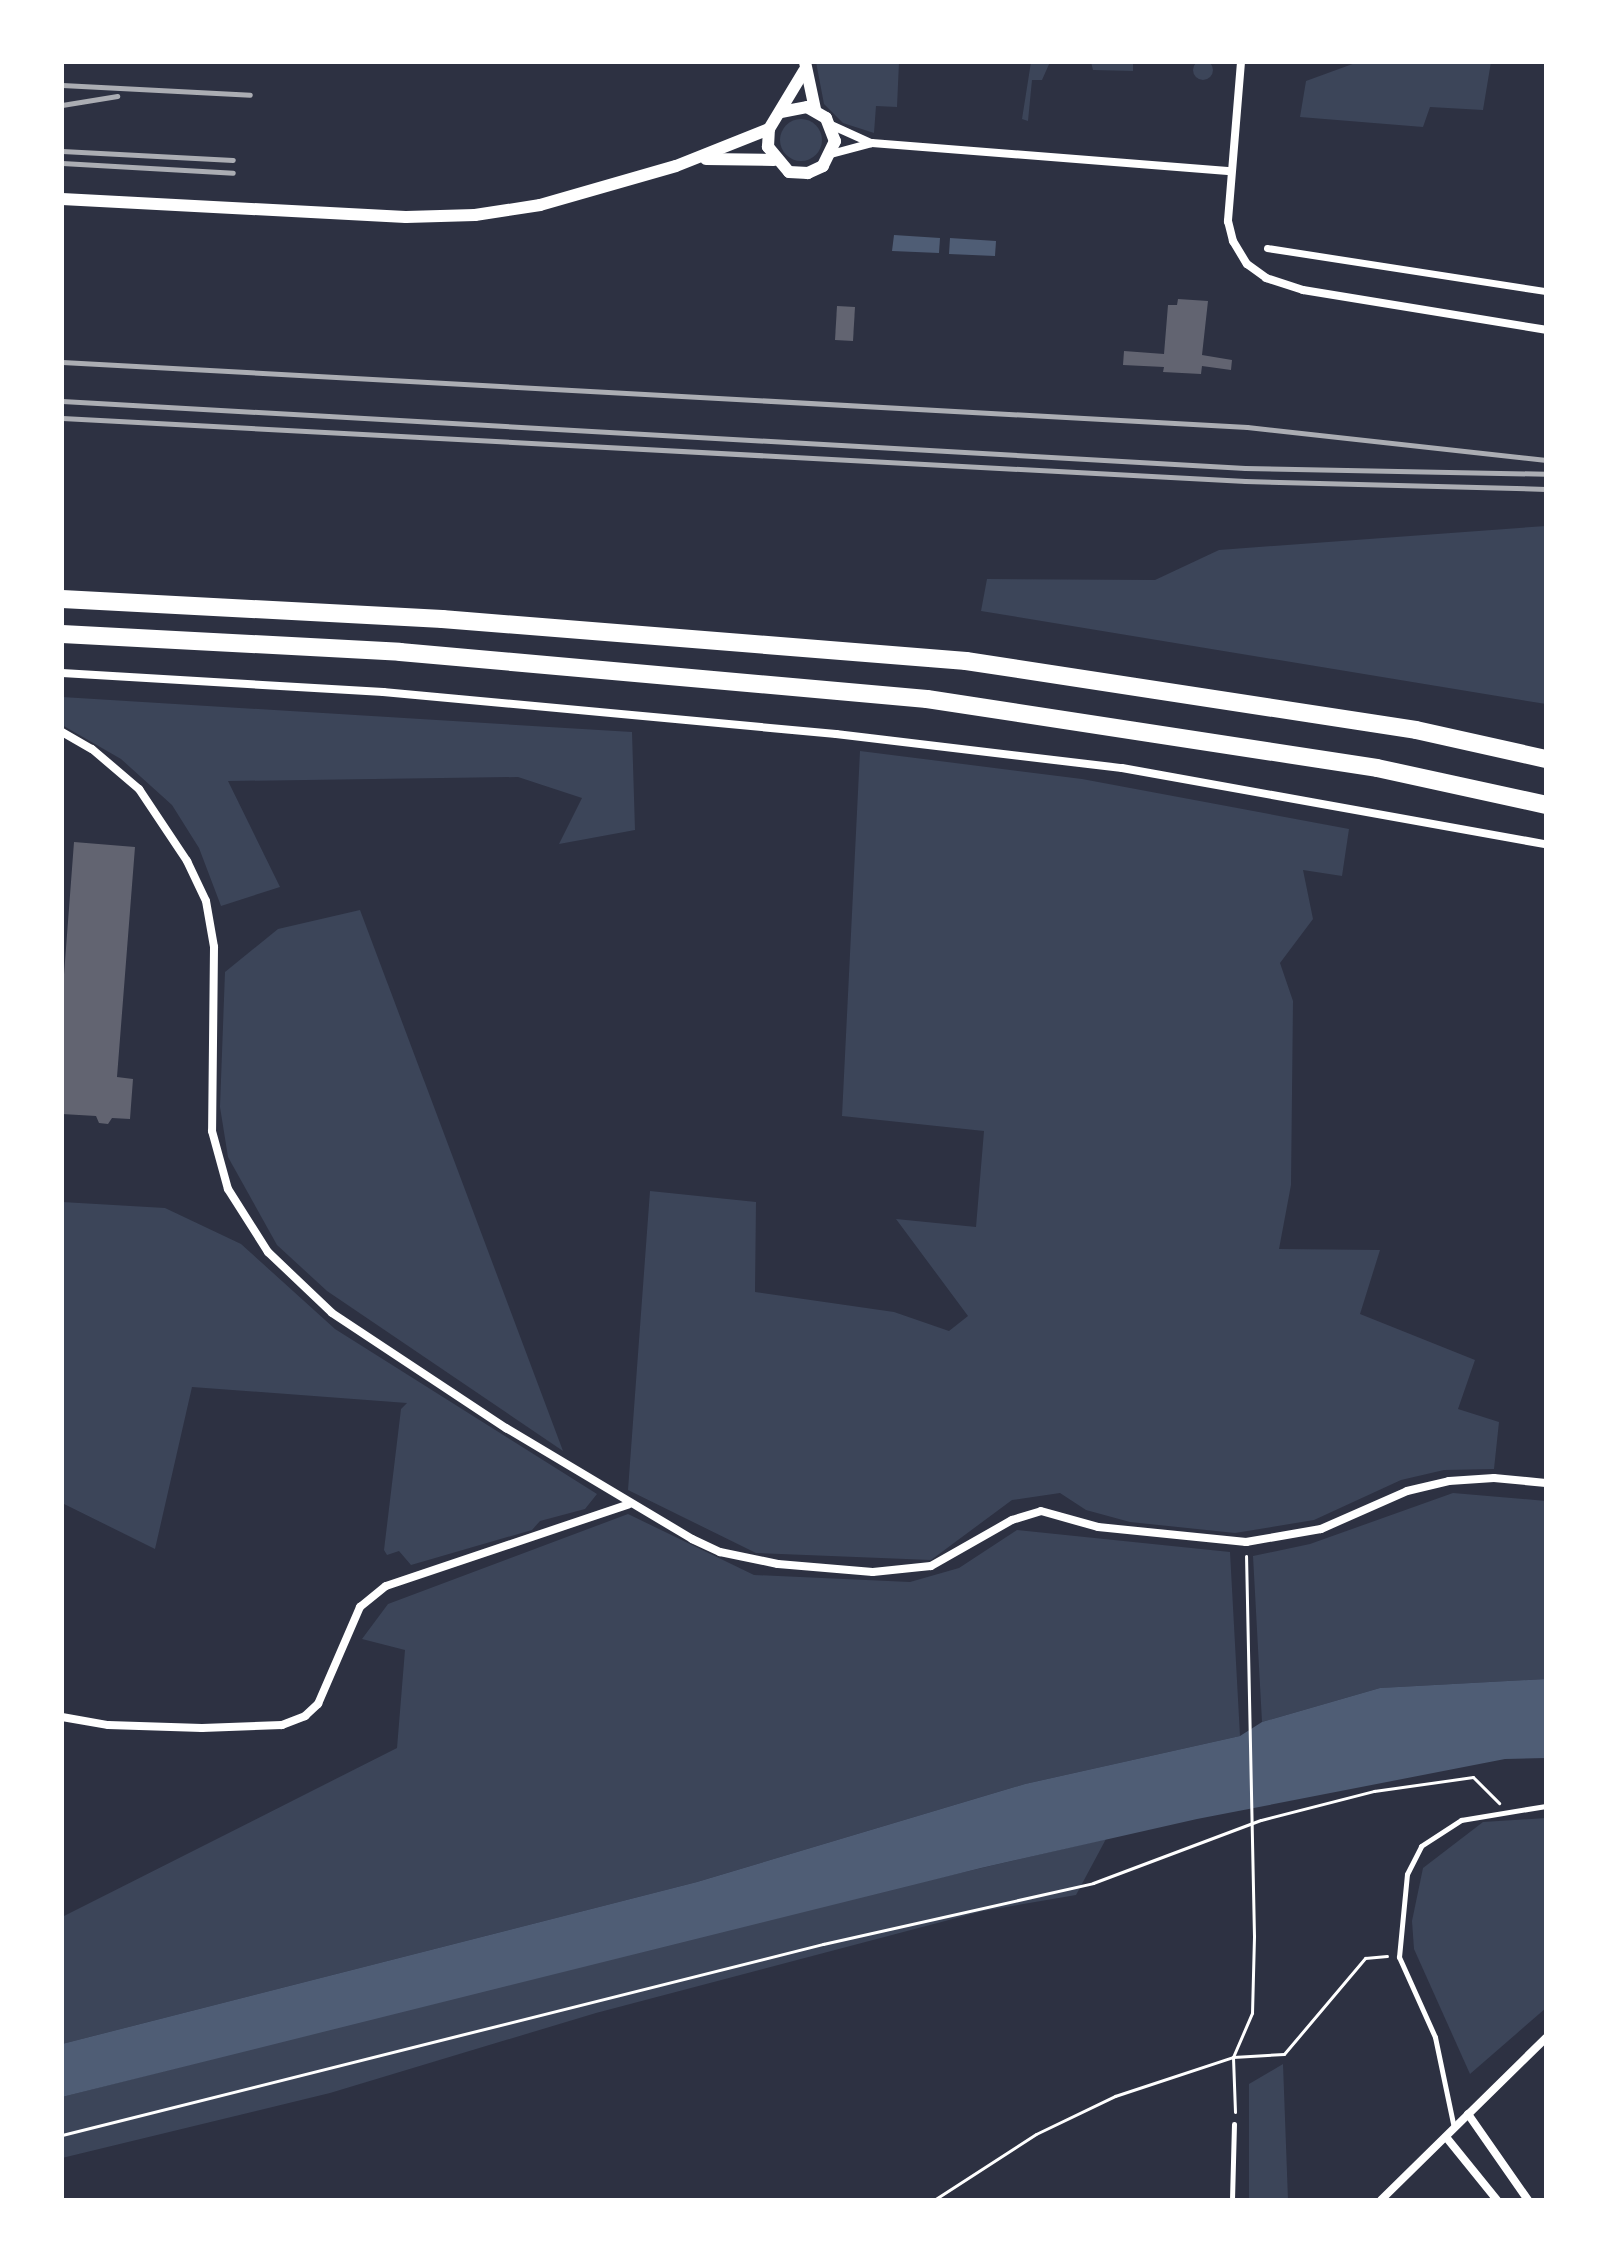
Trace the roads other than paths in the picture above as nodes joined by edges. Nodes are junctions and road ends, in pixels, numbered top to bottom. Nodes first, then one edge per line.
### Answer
1 (1241, 62) edge
2 (804, 66) edge
3 (815, 109) junction
4 (781, 112) junction
5 (831, 125) junction
6 (769, 129) junction
7 (872, 143) junction
8 (831, 154) junction
9 (699, 159) junction
10 (774, 160) junction
11 (1231, 171) junction
12 (62, 199) edge
13 (1267, 248) dead end
14 (1546, 291) edge
15 (1546, 330) edge
16 (62, 599) edge
17 (62, 634) edge
18 (62, 673) edge
19 (62, 732) edge
20 (1546, 759) edge
21 (1546, 805) edge
22 (1546, 844) edge
23 (1546, 1483) edge
24 (629, 1504) junction
25 (62, 1717) edge
26 (1546, 1806) edge
27 (1546, 2038) edge
28 (1468, 2114) junction
29 (1234, 2124) road end
30 (1454, 2128) junction
31 (1446, 2137) junction
32 (1232, 2200) edge
33 (1381, 2200) edge
34 (1497, 2200) edge
35 (1528, 2200) edge

1 - 11 street
2 - 3 street
2 - 4 street
3 - 4 street
3 - 5 street
4 - 6 street
5 - 7 street
5 - 8 street
6 - 9 street
6 - 10 street
7 - 8 street
7 - 11 street
8 - 10 street
9 - 10 street
9 - 12 street
11 - 15 street
13 - 14 street
16 - 20 highway
17 - 21 highway
18 - 22 street
19 - 24 street
23 - 24 street
24 - 25 street
26 - 30 lane
27 - 28 street
28 - 30 street
28 - 35 street
29 - 32 lane
30 - 31 street
31 - 33 street
31 - 34 street

